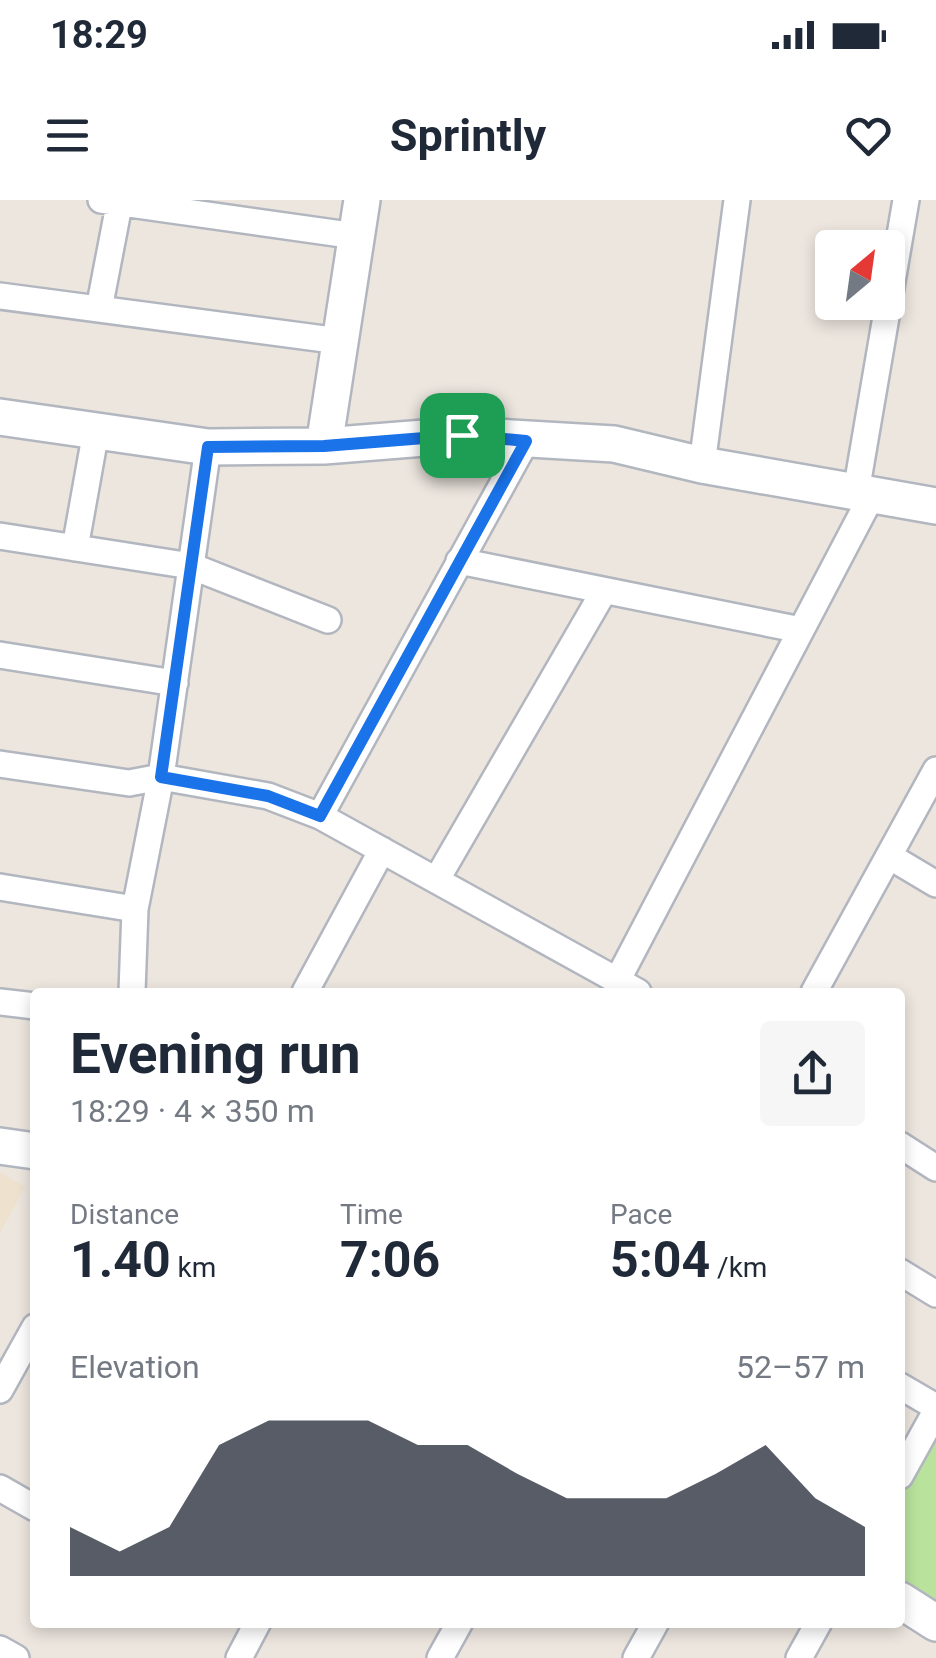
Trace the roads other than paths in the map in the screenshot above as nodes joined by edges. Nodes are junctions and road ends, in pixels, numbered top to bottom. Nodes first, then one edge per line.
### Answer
1 (362, 200) edge
2 (738, 200) edge
3 (906, 200) edge
4 (114, 201) edge
5 (356, 236) junction
6 (0, 296) edge
7 (99, 309) junction
8 (340, 341) junction
9 (0, 417) edge
10 (96, 431) junction
11 (526, 441) junction
12 (324, 446) junction
13 (208, 447) junction
14 (702, 465) junction
15 (864, 493) junction
16 (936, 506) edge
17 (0, 536) edge
18 (75, 548) junction
19 (459, 560) junction
20 (191, 566) junction
21 (604, 590) junction
22 (328, 620) dead end
23 (801, 630) junction
24 (0, 655) edge
25 (174, 683) junction
26 (0, 764) edge
27 (936, 770) edge
28 (161, 777) junction
29 (320, 816) junction
30 (382, 850) junction
31 (888, 856) junction
32 (437, 880) junction
33 (936, 884) edge
34 (0, 887) edge
35 (135, 909) junction
36 (627, 987) edge
37 (132, 988) edge
38 (307, 988) edge
39 (816, 988) edge
40 (0, 1002) edge
41 (30, 1005) edge
42 (0, 1146) edge
43 (905, 1149) edge
44 (30, 1151) edge
45 (936, 1168) edge
46 (905, 1275) edge
47 (936, 1294) edge
48 (30, 1337) edge
49 (905, 1389) edge
50 (0, 1390) edge
51 (936, 1409) edge
52 (905, 1467) edge
53 (0, 1488) edge
54 (30, 1505) edge
55 (905, 1603) edge
56 (936, 1623) edge
57 (250, 1628) edge
58 (457, 1628) edge
59 (653, 1628) edge
60 (816, 1628) edge
61 (0, 1649) edge
62 (16, 1658) edge
63 (239, 1658) edge
64 (440, 1658) edge
65 (636, 1658) edge
66 (799, 1658) edge

1 - 5 street
2 - 14 street
3 - 15 street
4 - 5 street
4 - 7 street
5 - 8 street
6 - 7 street
7 - 8 street
8 - 12 street
9 - 10 street
10 - 13 street
10 - 18 street
11 - 12 street
11 - 14 street
11 - 19 street
12 - 13 street
13 - 20 street
14 - 15 street
15 - 16 street
15 - 23 street
17 - 18 street
18 - 20 street
19 - 21 street
19 - 29 street
20 - 22 street
20 - 25 street
21 - 23 street
21 - 32 street
23 - 36 street
24 - 25 street
25 - 28 street
26 - 28 street
27 - 31 street
28 - 29 street
28 - 35 street
29 - 30 street
30 - 32 street
30 - 38 street
31 - 33 street
31 - 39 street
32 - 36 street
34 - 35 street
35 - 37 street
40 - 41 street
42 - 44 street
43 - 45 street
46 - 47 street
48 - 50 street
49 - 51 street
51 - 52 street
53 - 54 street
55 - 56 street
57 - 63 street
58 - 64 street
59 - 65 street
60 - 66 street
61 - 62 street

